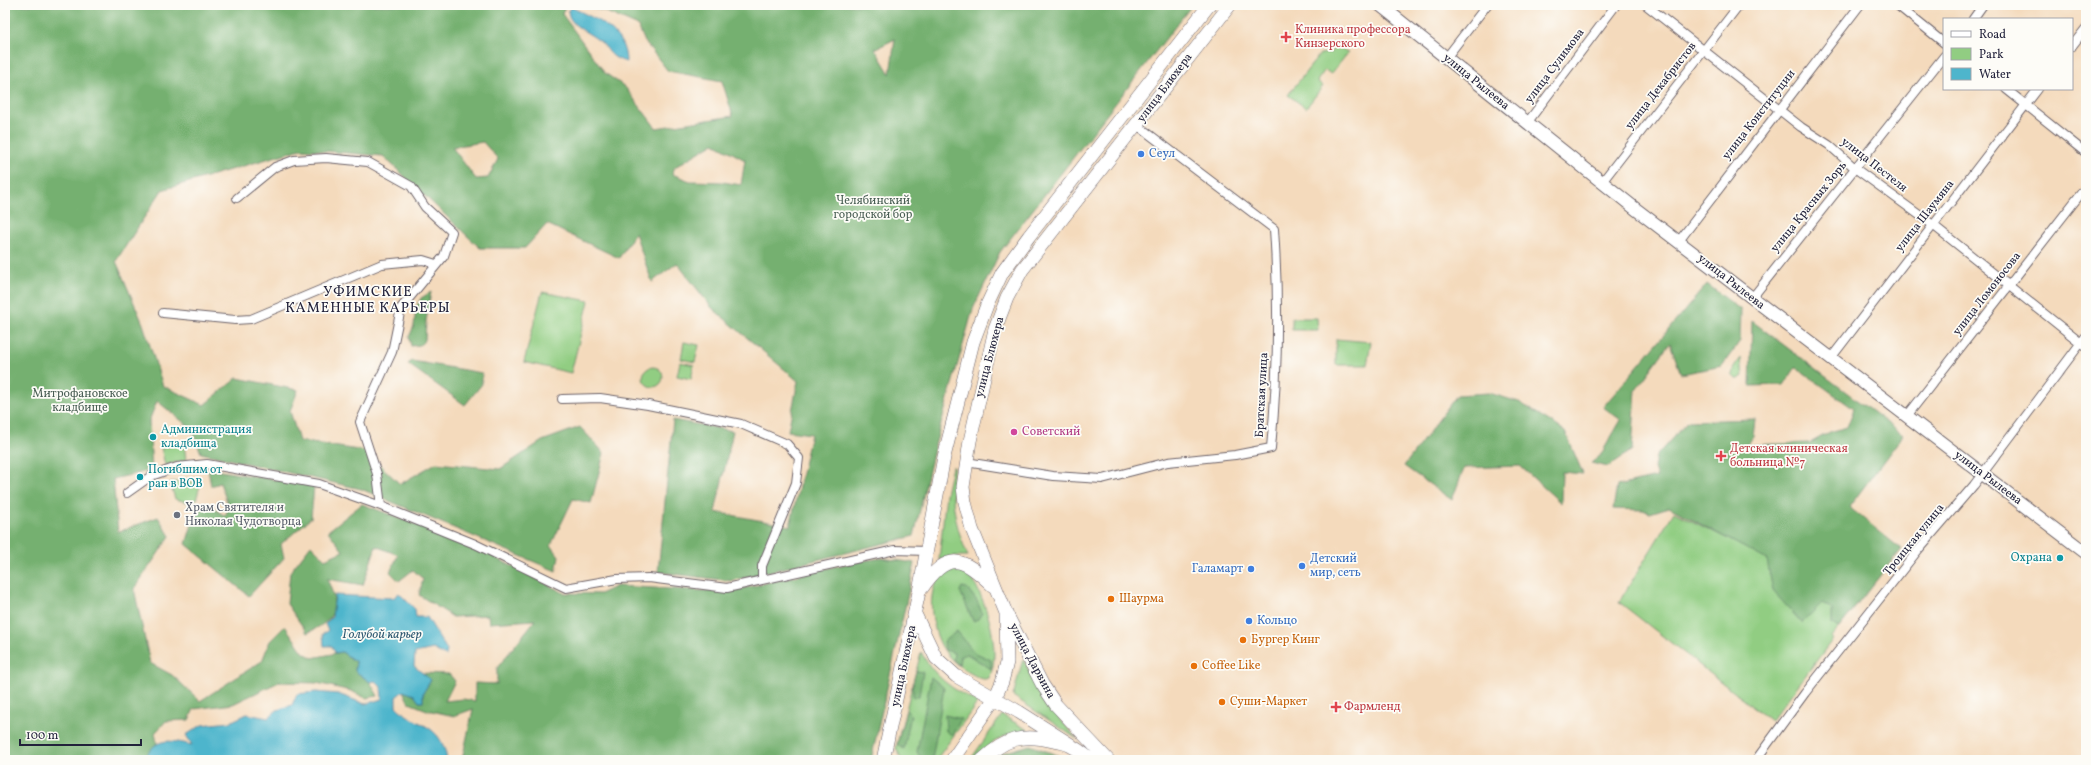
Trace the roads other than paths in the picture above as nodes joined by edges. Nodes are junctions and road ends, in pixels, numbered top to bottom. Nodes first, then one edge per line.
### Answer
1 (1209, 5) edge
2 (1230, 5) edge
3 (1380, 5) edge
4 (1487, 5) edge
5 (1616, 5) edge
6 (1646, 5) edge
7 (1739, 5) edge
8 (1860, 5) edge
9 (1897, 5) edge
10 (1983, 5) edge
11 (1974, 18) edge
12 (2086, 28) edge
13 (1943, 42) edge
14 (2073, 45) edge
15 (1704, 49) junction
16 (1943, 57) edge
17 (1446, 58) junction
18 (2007, 90) edge
19 (2037, 90) edge
20 (2026, 104) junction
21 (1779, 108) junction
22 (1527, 123) junction
23 (1137, 125) junction
24 (2086, 153) edge
25 (1856, 169) junction
26 (1602, 182) junction
27 (2086, 187) edge
28 (237, 198) dead end
29 (1933, 225) junction
30 (1678, 242) junction
31 (436, 264) junction
32 (2008, 286) junction
33 (1752, 298) junction
34 (163, 312) dead end
35 (2084, 342) edge
36 (1831, 358) junction
37 (562, 399) dead end
38 (1907, 416) junction
39 (966, 462) junction
40 (1982, 474) junction
41 (127, 493) dead end
42 (381, 506) junction
43 (927, 551) junction
44 (2086, 553) edge
45 (762, 578) junction
46 (996, 588) junction
47 (920, 592) junction
48 (1006, 613) junction
49 (915, 614) junction
50 (995, 698) junction
51 (887, 741) junction
52 (1071, 745) junction
53 (1758, 757) dead end
54 (883, 760) edge
55 (892, 760) edge
56 (952, 760) edge
57 (982, 760) edge
58 (1092, 760) edge
59 (1108, 760) edge

1 - 43 main road, улица Блюхера
2 - 23 main road, улица Блюхера
3 - 17 street, улица Рылеева
4 - 17 street
5 - 22 street, улица Сулимова
6 - 15 street, улица Пестеля
7 - 15 street, улица Декабристов
8 - 21 street, улица Конституции
9 - 13 street
10 - 11 street
12 - 14 street
15 - 21 street, улица Пестеля
15 - 26 street, улица Декабристов
16 - 25 street, улица Красных Зорь
17 - 22 street, улица Рылеева
18 - 20 street
19 - 20 street, улица Шаумяна
20 - 24 street
20 - 29 street, улица Шаумяна
21 - 25 street, улица Пестеля
21 - 30 street, улица Конституции
22 - 26 street, улица Рылеева
23 - 39 main road, улица Блюхера
23 - 39 street, Братская улица
25 - 29 street, улица Пестеля
25 - 33 street, улица Красных Зорь
26 - 30 street, улица Рылеева
27 - 32 street, улица Ломоносова
28 - 31 street
29 - 32 street, улица Пестеля
29 - 36 street, улица Шаумяна
30 - 33 street, улица Рылеева
31 - 34 street
31 - 42 street
32 - 35 street, улица Пестеля
32 - 38 street, улица Ломоносова
33 - 36 street, улица Рылеева
35 - 40 street, Троицкая улица
36 - 38 street, улица Рылеева
37 - 45 street
38 - 40 street, улица Рылеева
39 - 46 main road, улица Блюхера
40 - 44 street, улица Рылеева
40 - 53 street, Троицкая улица
41 - 42 street
42 - 45 street
43 - 45 street
43 - 47 main road, улица Блюхера
46 - 47 main road
46 - 48 main road, улица Блюхера
47 - 49 main road, улица Блюхера
48 - 50 main road, улица Блюхера
48 - 59 main road, улица Дарвина
49 - 50 main road
49 - 51 main road, улица Блюхера
50 - 52 main road
50 - 56 main road, улица Блюхера
51 - 54 main road, улица Блюхера
51 - 55 main road
52 - 57 main road
52 - 58 main road

